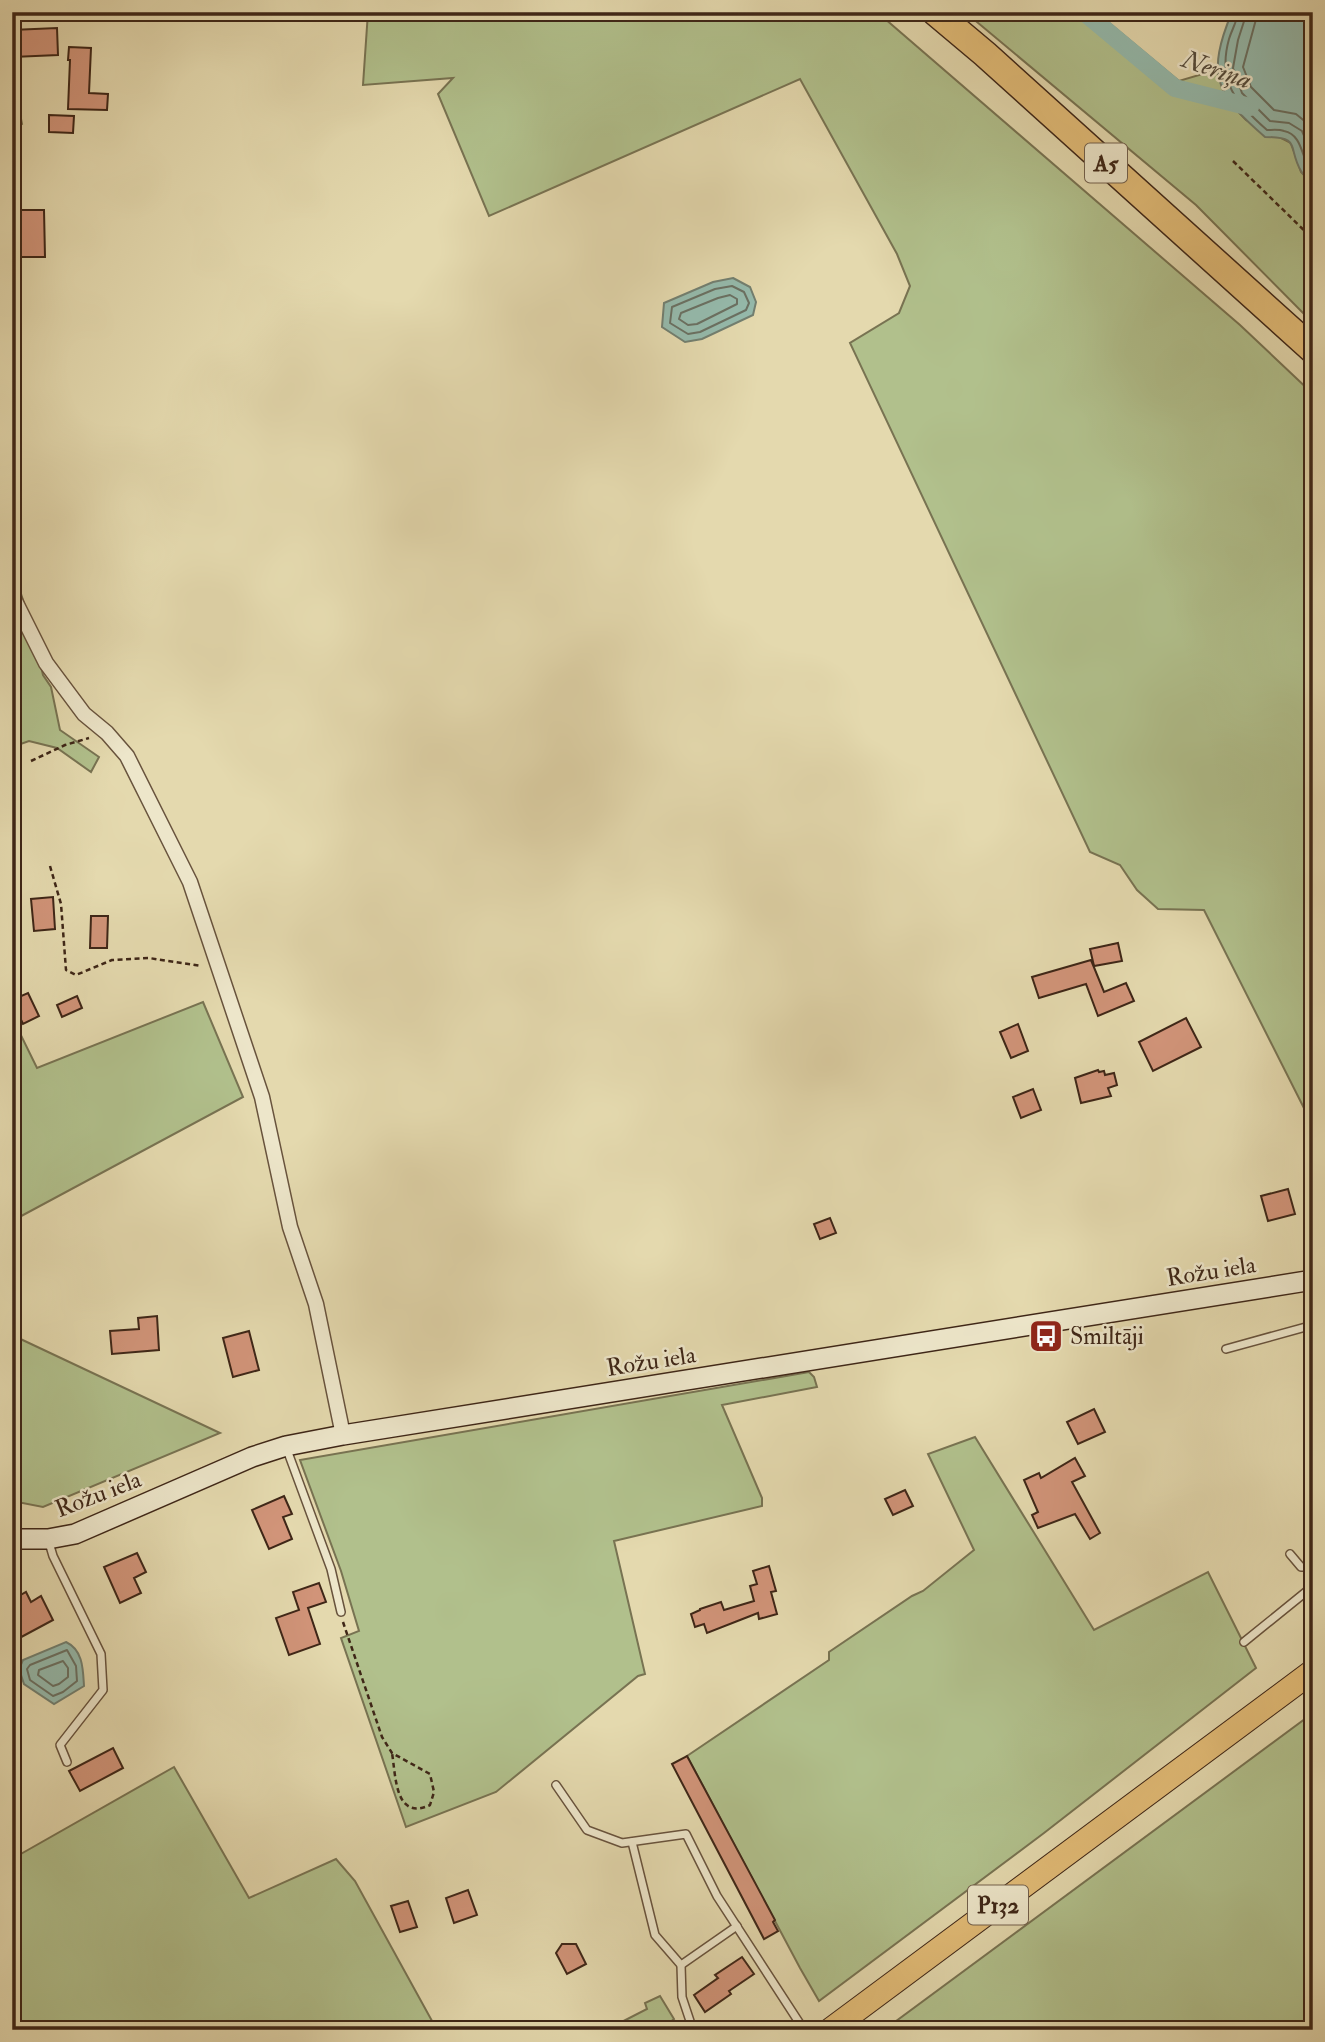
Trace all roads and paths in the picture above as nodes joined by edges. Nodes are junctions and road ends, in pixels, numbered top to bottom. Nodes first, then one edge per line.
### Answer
1 (935, 12) edge
2 (1233, 161) dead end
3 (1313, 239) edge
4 (1313, 350) edge
5 (12, 594) edge
6 (107, 733) junction
7 (31, 761) dead end
8 (50, 866) dead end
9 (221, 969) junction
10 (1313, 1280) edge
11 (1313, 1325) edge
12 (1226, 1349) dead end
13 (343, 1434) junction
14 (286, 1446) junction
15 (12, 1539) edge
16 (48, 1539) junction
17 (1290, 1554) dead end
18 (1313, 1567) edge
19 (1313, 1583) edge
20 (341, 1612) joint
21 (1244, 1642) dead end
22 (1313, 1671) edge
23 (12, 1723) edge
24 (12, 1740) edge
25 (392, 1753) junction
26 (67, 1762) dead end
27 (555, 1784) dead end
28 (632, 1842) junction
29 (737, 1926) junction
30 (681, 1965) junction
31 (690, 2021) dead end
32 (804, 2030) edge
33 (830, 2030) edge

1 - 4 highway, A5
2 - 3 path
5 - 6 street
6 - 7 path
6 - 9 street
8 - 9 path
9 - 13 street
10 - 13 street, Rožu iela
11 - 12 lane
13 - 14 street, Rožu iela
14 - 16 street, Rožu iela
14 - 20 lane
15 - 16 street, Rožu iela
16 - 26 lane
17 - 18 lane
19 - 21 lane
20 - 25 path
22 - 33 main road, P132
23 - 24 lane
25 - 25 path
27 - 28 lane
28 - 29 lane
28 - 30 lane
29 - 30 lane
29 - 32 lane
30 - 31 lane

